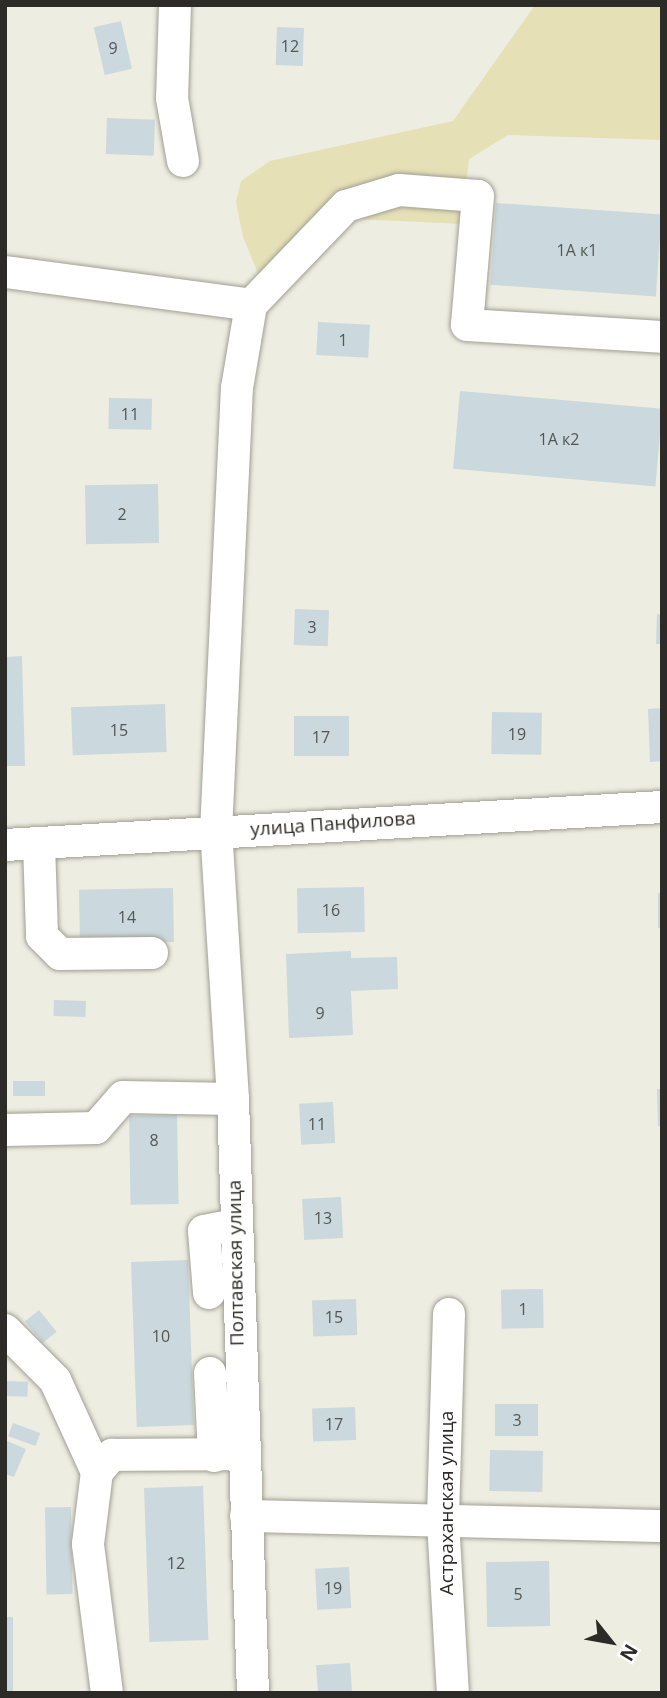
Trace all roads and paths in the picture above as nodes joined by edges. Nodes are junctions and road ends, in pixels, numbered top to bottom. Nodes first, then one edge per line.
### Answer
1 (175, 5) edge
2 (183, 161) dead end
3 (5, 272) edge
4 (250, 305) junction
5 (662, 337) edge
6 (662, 807) edge
7 (216, 832) junction
8 (38, 844) junction
9 (5, 845) edge
10 (152, 953) dead end
11 (233, 1098) junction
12 (5, 1130) edge
13 (235, 1225) junction
14 (209, 1293) dead end
15 (449, 1314) dead end
16 (5, 1330) edge
17 (210, 1373) dead end
18 (227, 1455) junction
19 (97, 1472) junction
20 (246, 1516) junction
21 (443, 1521) junction
22 (662, 1526) edge
23 (107, 1693) edge
24 (253, 1693) edge
25 (453, 1693) edge

1 - 2 street
3 - 4 street
4 - 5 street
4 - 7 street, Полтавская улица
6 - 7 street, улица Панфилова
7 - 8 street, улица Панфилова
7 - 11 street, Полтавская улица
8 - 9 street, улица Панфилова
8 - 10 street
11 - 12 street
11 - 13 street, Полтавская улица
13 - 14 street
13 - 18 street, Полтавская улица
15 - 21 street, Астраханская улица
16 - 19 street
17 - 18 street
18 - 19 street
18 - 20 street, Полтавская улица
19 - 23 street
20 - 21 street
20 - 24 street, Полтавская улица
21 - 22 street
21 - 25 street, Астраханская улица

